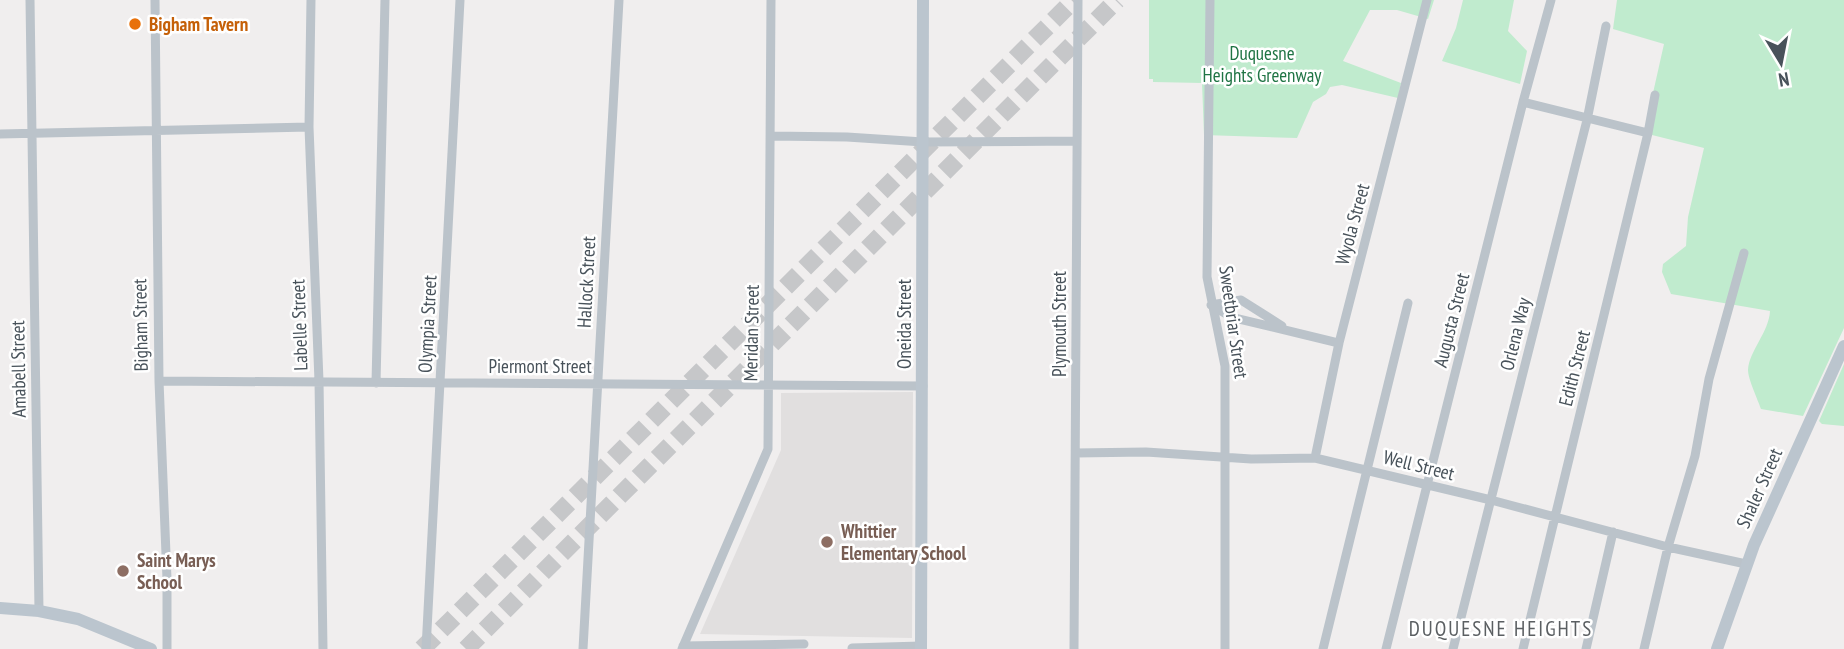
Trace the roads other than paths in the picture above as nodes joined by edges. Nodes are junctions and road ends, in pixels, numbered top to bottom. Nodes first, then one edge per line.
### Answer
1 (30, 0) edge
2 (155, 0) edge
3 (310, 0) edge
4 (385, 0) edge
5 (460, 0) edge
6 (619, 0) edge
7 (771, 0) edge
8 (923, 0) edge
9 (1078, 0) edge
10 (1210, 0) edge
11 (1427, 0) edge
12 (1551, 0) edge
13 (1606, 26) dead end
14 (1655, 95) dead end
15 (1523, 102) junction
16 (1587, 120) junction
17 (309, 127) junction
18 (155, 131) junction
19 (32, 133) junction
20 (1648, 133) junction
21 (0, 134) edge
22 (771, 136) junction
23 (1077, 141) junction
24 (923, 142) junction
25 (1744, 253) dead end
26 (1408, 303) dead end
27 (1211, 305) junction
28 (1290, 330) junction
29 (1339, 343) junction
30 (1844, 346) edge
31 (159, 381) junction
32 (319, 381) junction
33 (376, 383) junction
34 (441, 383) junction
35 (597, 383) junction
36 (768, 386) junction
37 (923, 386) junction
38 (1076, 453) junction
39 (1226, 457) junction
40 (1315, 458) junction
41 (1368, 470) junction
42 (1427, 486) junction
43 (1491, 500) junction
44 (1556, 517) junction
45 (1614, 532) junction
46 (1668, 547) junction
47 (1746, 564) junction
48 (0, 608) edge
49 (39, 611) junction
50 (804, 643) dead end
51 (766, 647) edge
52 (682, 648) edge
53 (852, 648) edge
54 (921, 648) edge
55 (151, 649) edge
56 (167, 649) edge
57 (323, 649) edge
58 (426, 649) edge
59 (583, 649) edge
60 (1074, 649) edge
61 (1225, 649) edge
62 (1323, 649) edge
63 (1387, 649) edge
64 (1453, 649) edge
65 (1523, 649) edge
66 (1586, 649) edge
67 (1644, 649) edge
68 (1717, 649) edge

1 - 19 street, Amabell Street
2 - 18 street, Bigham Street
3 - 17 street, Labelle Street
4 - 33 street
5 - 34 street, Olympia Street
6 - 35 street, Hallock Street
7 - 22 street, Meridan Street
8 - 24 street, Oneida Street
9 - 23 street, Plymouth Street
10 - 27 street, Sweetbriar Street
11 - 29 street, Wyola Street
12 - 15 street, Augusta Street
13 - 16 street, Orlena Way
14 - 20 street, Edith Street
15 - 16 street
15 - 42 street, Augusta Street
16 - 20 street
16 - 43 street, Orlena Way
17 - 18 street
17 - 32 street, Labelle Street
18 - 19 street
18 - 31 street, Bigham Street
19 - 21 street
19 - 49 street, Amabell Street
20 - 44 street, Edith Street
22 - 24 street
22 - 36 street, Meridan Street
23 - 24 street
23 - 38 street, Plymouth Street
24 - 37 street, Oneida Street
25 - 46 street
26 - 41 street
27 - 28 street
27 - 28 street
27 - 39 street, Sweetbriar Street
28 - 29 street
29 - 40 street, Wyola Street
30 - 47 street, Shaler Street
31 - 32 street, Piermont Street
31 - 56 street, Bigham Street
32 - 33 street, Piermont Street
32 - 57 street, Labelle Street
33 - 34 street, Piermont Street
34 - 35 street, Piermont Street
34 - 58 street, Olympia Street
35 - 36 street, Piermont Street
35 - 59 street, Hallock Street
36 - 37 street, Piermont Street
36 - 52 street, Meridan Street
37 - 54 street, Oneida Street
38 - 39 street, Well Street
38 - 60 street, Plymouth Street
39 - 40 street, Well Street
39 - 61 street, Sweetbriar Street
40 - 41 street, Well Street
41 - 42 street, Well Street
41 - 62 street
42 - 43 street, Well Street
42 - 63 street, Augusta Street
43 - 44 street, Well Street
43 - 64 street, Orlena Way
44 - 45 street, Well Street
44 - 65 street, Edith Street
45 - 46 street, Well Street
45 - 66 street
46 - 47 street, Well Street
46 - 67 street
47 - 68 street, Shaler Street
48 - 49 street
49 - 55 street
50 - 51 street
51 - 52 street
53 - 54 street

